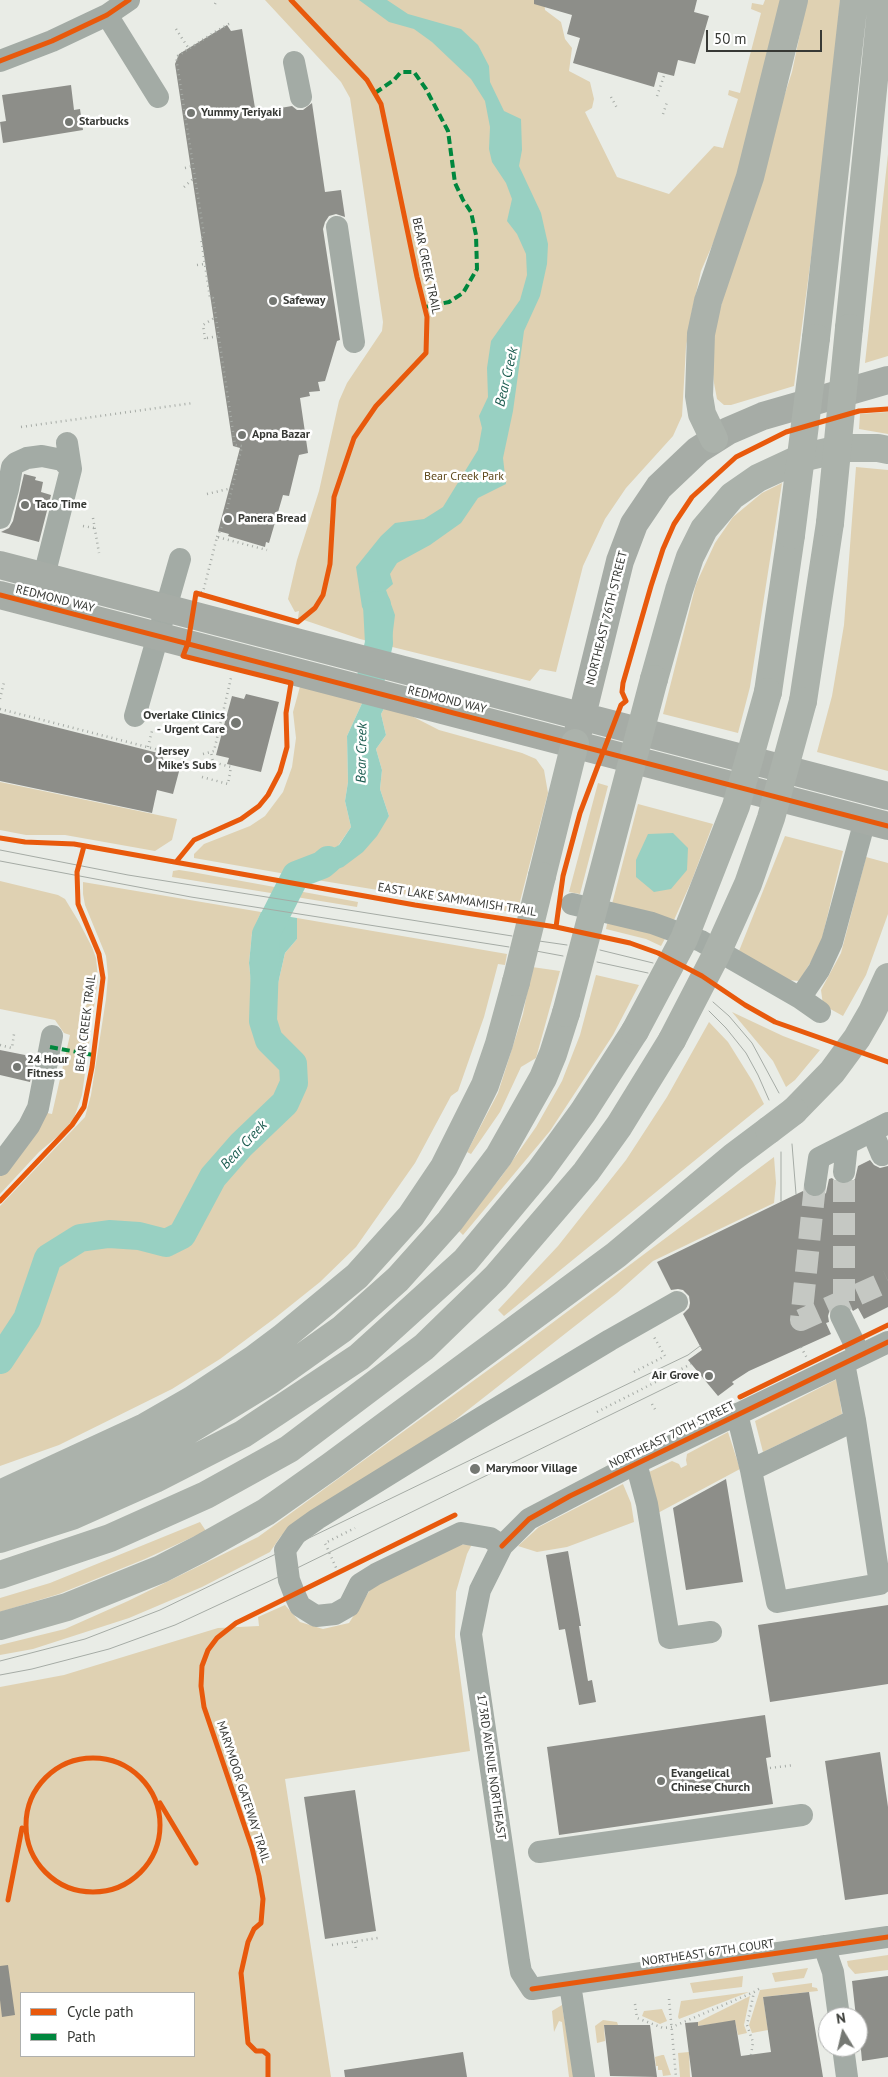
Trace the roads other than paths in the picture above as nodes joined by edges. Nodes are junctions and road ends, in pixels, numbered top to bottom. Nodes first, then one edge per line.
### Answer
1 (129, 0) edge
2 (794, 0) edge
3 (854, 0) edge
4 (882, 0) edge
5 (107, 16) junction
6 (0, 61) edge
7 (294, 62) dead end
8 (158, 97) dead end
9 (301, 97) dead end
10 (337, 227) dead end
11 (354, 342) dead end
12 (888, 380) edge
13 (714, 439) junction
14 (67, 443) dead end
15 (888, 450) edge
16 (71, 469) junction
17 (1, 515) edge
18 (180, 559) dead end
19 (0, 565) edge
20 (44, 576) junction
21 (0, 595) edge
22 (166, 608) junction
23 (157, 635) junction
24 (582, 715) junction
25 (135, 716) dead end
26 (575, 743) junction
27 (888, 796) edge
28 (877, 823) edge
29 (572, 904) dead end
30 (888, 977) edge
31 (800, 998) junction
32 (820, 1012) dead end
33 (52, 1036) dead end
34 (884, 1126) edge
35 (847, 1144) junction
36 (882, 1155) dead end
37 (0, 1165) edge
38 (844, 1172) tunnel mouth
39 (814, 1185) tunnel mouth
40 (677, 1302) dead end
41 (841, 1316) tunnel mouth
42 (888, 1342) edge
43 (852, 1359) junction
44 (737, 1414) junction
45 (855, 1420) junction
46 (636, 1463) junction
47 (751, 1470) junction
48 (0, 1494) edge
49 (0, 1514) edge
50 (0, 1539) edge
51 (502, 1546) junction
52 (0, 1575) edge
53 (0, 1626) edge
54 (711, 1632) dead end
55 (802, 1815) dead end
56 (539, 1852) dead end
57 (888, 1937) edge
58 (824, 1946) junction
59 (570, 1984) junction
60 (532, 1989) joint
61 (838, 2007) edge
62 (844, 2057) edge
63 (584, 2077) edge
64 (847, 2077) edge

1 - 5 street
2 - 13 highway
3 - 50 highway, bridge
4 - 52 highway, bridge
5 - 6 street
5 - 8 street
7 - 9 street
10 - 11 street
12 - 13 main road, NORTHEAST 76TH STREET
13 - 24 main road, NORTHEAST 76TH STREET
14 - 16 street
15 - 49 highway, bridge
16 - 17 street
16 - 20 street
18 - 22 street
19 - 20 main road, REDMOND WAY
20 - 22 main road, REDMOND WAY
21 - 23 main road, REDMOND WAY
22 - 23 street
22 - 24 main road, REDMOND WAY
23 - 25 street
23 - 26 main road, REDMOND WAY
24 - 26 main road, NORTHEAST 76TH STREET
24 - 27 main road, REDMOND WAY
26 - 28 main road, REDMOND WAY
26 - 48 highway, bridge
28 - 31 street
29 - 31 street
30 - 53 highway, bridge
31 - 32 street
33 - 37 street
34 - 35 street
34 - 36 street
35 - 38 street
35 - 39 street
40 - 51 street
41 - 43 street
42 - 43 street, NORTHEAST 70TH STREET
43 - 44 street, NORTHEAST 70TH STREET
43 - 45 street
44 - 46 street, NORTHEAST 70TH STREET
44 - 47 street
45 - 47 street
45 - 47 street
46 - 51 street, NORTHEAST 70TH STREET
46 - 54 street
51 - 60 street, 173RD AVENUE NORTHEAST
55 - 56 street
57 - 58 street, NORTHEAST 67TH COURT
58 - 59 street, NORTHEAST 67TH COURT
58 - 61 street
59 - 60 street, NORTHEAST 67TH COURT
59 - 63 street
62 - 64 street

